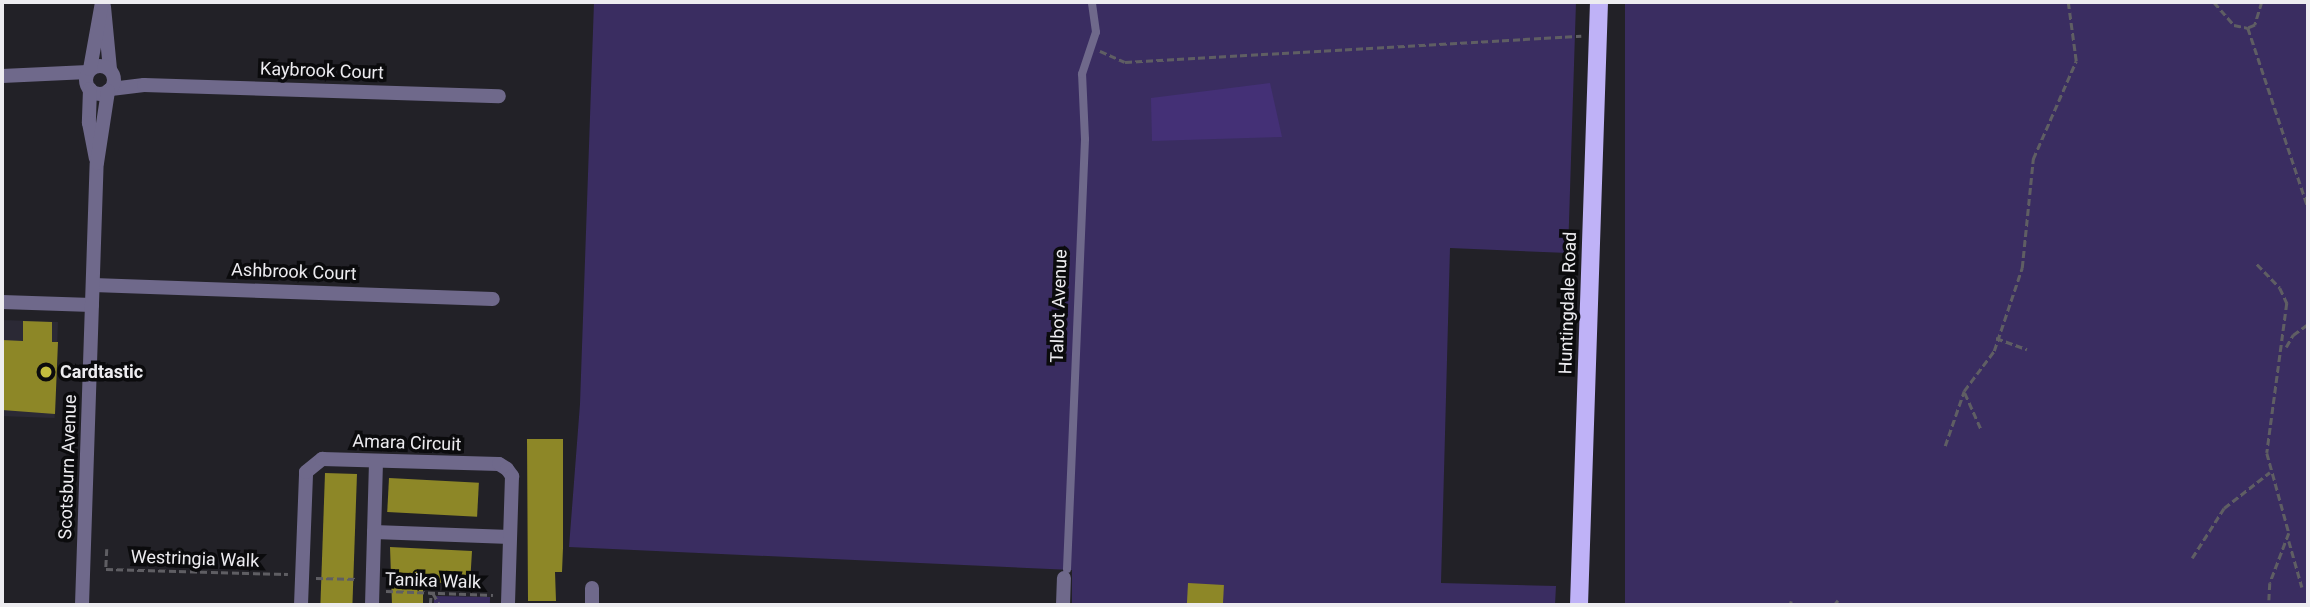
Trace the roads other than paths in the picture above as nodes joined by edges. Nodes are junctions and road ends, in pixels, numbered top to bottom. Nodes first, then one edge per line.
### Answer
1 (102, 2) edge
2 (1093, 2) edge
3 (1599, 2) edge
4 (2, 76) edge
5 (89, 79) junction
6 (111, 82) junction
7 (499, 96) dead end
8 (97, 163) junction
9 (93, 285) junction
10 (493, 299) dead end
11 (2, 302) edge
12 (92, 304) junction
13 (376, 461) junction
14 (374, 532) junction
15 (510, 537) junction
16 (1065, 574) joint
17 (592, 588) dead end
18 (372, 592) edge
19 (82, 605) edge
20 (301, 605) edge
21 (508, 605) edge
22 (592, 605) edge
23 (1063, 605) edge
24 (1579, 605) edge

1 - 5 street, Scotsburn Avenue
1 - 6 street, Scotsburn Avenue
2 - 16 lane, Talbot Avenue
3 - 24 main road, Huntingdale Road
4 - 5 street
5 - 6 street
5 - 6 street
5 - 8 street, Scotsburn Avenue
6 - 7 street, Kaybrook Court
6 - 8 street, Scotsburn Avenue
8 - 9 street, Scotsburn Avenue
9 - 10 street, Ashbrook Court
9 - 12 street, Scotsburn Avenue
11 - 12 street
12 - 19 street, Scotsburn Avenue
13 - 14 street
13 - 15 street, Amara Circuit
13 - 20 street, Amara Circuit
14 - 15 street
14 - 18 street
15 - 21 street, Amara Circuit
16 - 23 street, Talbot Avenue
17 - 22 street

